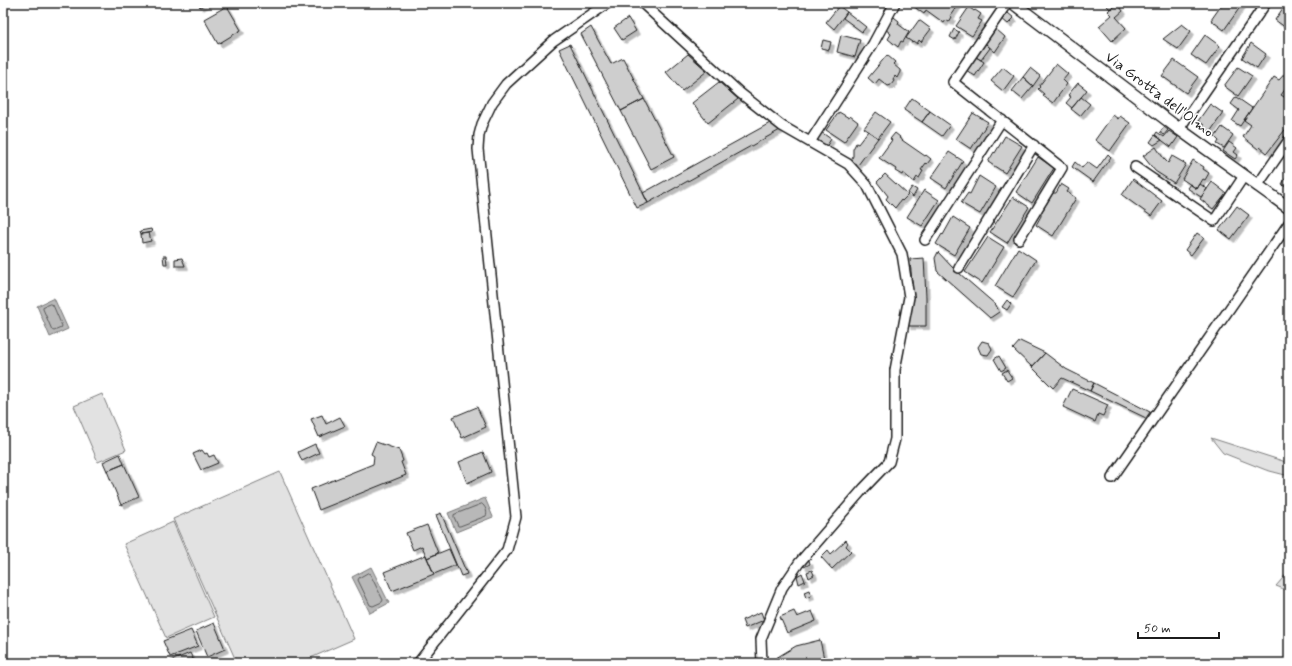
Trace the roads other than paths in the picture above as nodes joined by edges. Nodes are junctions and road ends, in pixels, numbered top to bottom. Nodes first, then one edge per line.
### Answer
1 (608, 3) edge
2 (642, 3) edge
3 (895, 3) edge
4 (1007, 3) edge
5 (1013, 3) edge
6 (1266, 3) edge
7 (1002, 120) junction
8 (1179, 129) junction
9 (1289, 140) edge
10 (810, 142) junction
11 (1034, 145) junction
12 (1135, 167) dead end
13 (1244, 176) junction
14 (1257, 186) junction
15 (1289, 208) edge
16 (1289, 223) edge
17 (1019, 239) dead end
18 (925, 240) dead end
19 (959, 268) dead end
20 (1112, 478) dead end
21 (418, 663) edge
22 (762, 663) edge

1 - 21 street
2 - 10 street
3 - 10 street
4 - 7 street
5 - 8 street, Via Grotta dell'Olmo
6 - 8 street
7 - 11 street
7 - 18 street
8 - 13 street, Via Grotta dell'Olmo
9 - 14 street
10 - 22 street
11 - 17 street
11 - 19 street
12 - 13 street
13 - 14 street, Via Grotta dell'Olmo
14 - 15 street, Via Grotta dell'Olmo
16 - 20 street

